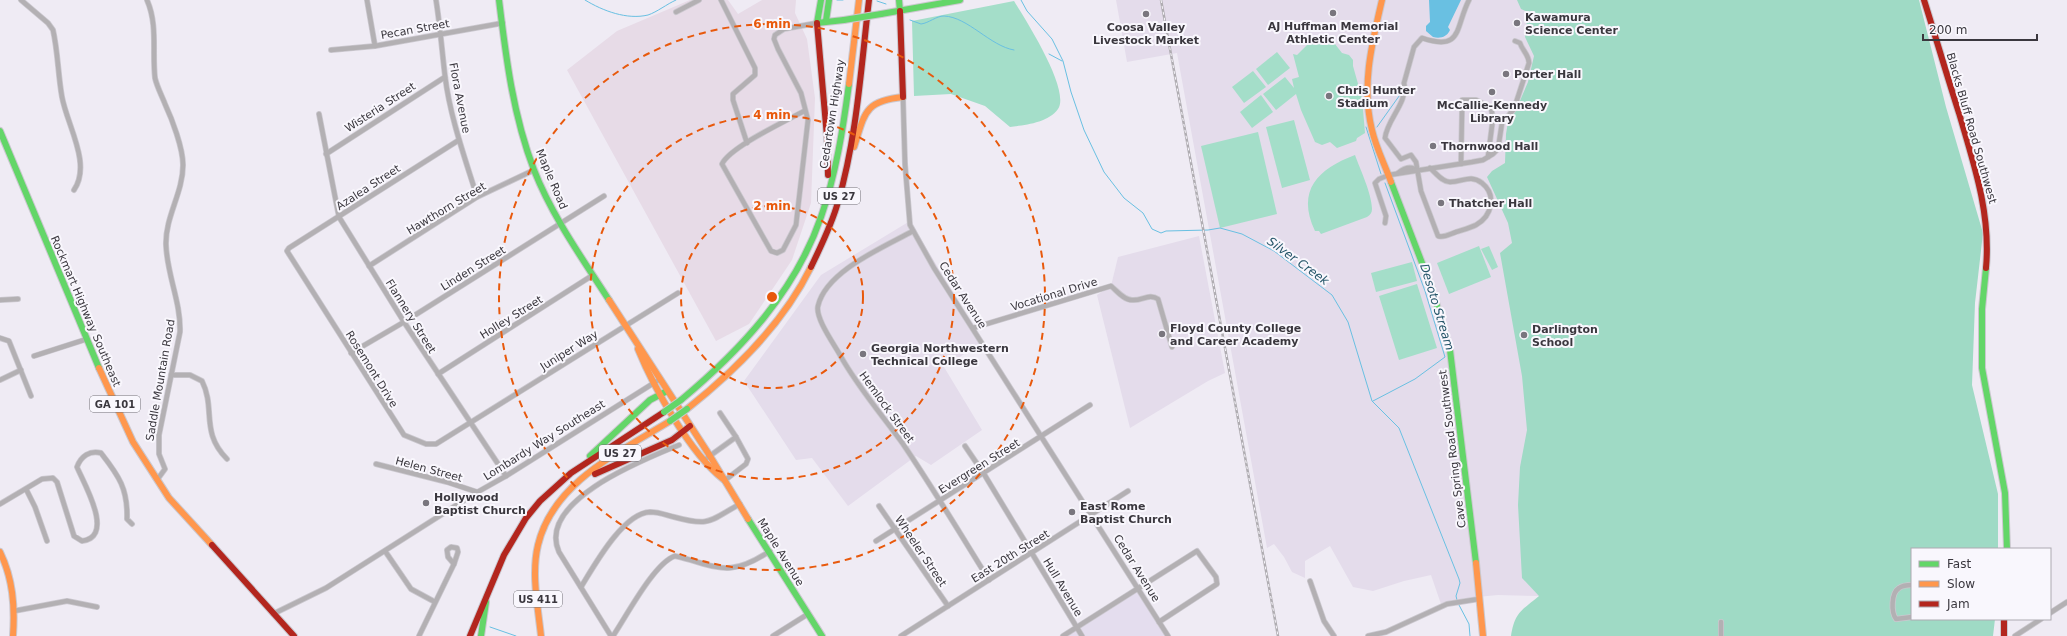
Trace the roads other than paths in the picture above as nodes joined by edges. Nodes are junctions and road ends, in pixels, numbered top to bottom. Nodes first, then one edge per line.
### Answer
1 (21, 0) edge
2 (147, 0) edge
3 (367, 0) edge
4 (436, 0) edge
5 (499, 0) edge
6 (699, 0) edge
7 (722, 0) edge
8 (821, 0) edge
9 (829, 0) edge
10 (859, 0) edge
11 (869, 0) edge
12 (899, 0) edge
13 (960, 0) edge
14 (1382, 0) edge
15 (1469, 0) edge
16 (1924, 0) edge
17 (900, 11) junction
18 (676, 12) dead end
19 (826, 21) junction
20 (503, 23) junction
21 (817, 23) junction
22 (442, 34) junction
23 (1515, 41) dead end
24 (375, 46) junction
25 (331, 50) dead end
26 (445, 77) junction
27 (903, 97) junction
28 (804, 111) junction
29 (319, 114) dead end
30 (0, 131) edge
31 (459, 140) junction
32 (747, 143) junction
33 (326, 154) junction
34 (1488, 157) junction
35 (1461, 164) junction
36 (847, 168) junction
37 (1430, 168) junction
38 (534, 170) junction
39 (1416, 171) junction
40 (1389, 175) junction
41 (74, 190) dead end
42 (828, 191) junction
43 (604, 196) dead end
44 (477, 197) junction
45 (339, 217) junction
46 (1384, 223) dead end
47 (560, 224) junction
48 (913, 231) junction
49 (287, 251) joint
50 (370, 266) junction
51 (593, 275) junction
52 (678, 292) dead end
53 (18, 299) dead end
54 (0, 300) edge
55 (404, 322) junction
56 (626, 326) junction
57 (973, 328) junction
58 (0, 338) edge
59 (87, 339) junction
60 (1172, 347) dead end
61 (351, 353) junction
62 (34, 356) dead end
63 (21, 370) junction
64 (438, 374) junction
65 (171, 375) junction
66 (0, 380) edge
67 (657, 381) junction
68 (664, 392) junction
69 (31, 396) dead end
70 (1090, 406) dead end
71 (678, 407) joint
72 (672, 412) joint
73 (720, 413) dead end
74 (470, 424) junction
75 (690, 426) junction
76 (684, 432) junction
77 (736, 436) junction
78 (1043, 437) junction
79 (679, 445) dead end
80 (965, 446) dead end
81 (707, 458) junction
82 (227, 459) dead end
83 (376, 464) dead end
84 (573, 472) junction
85 (984, 474) junction
86 (506, 476) junction
87 (157, 480) junction
88 (723, 480) junction
89 (572, 487) junction
90 (26, 488) junction
91 (477, 492) junction
92 (1128, 492) dead end
93 (939, 501) junction
94 (0, 504) edge
95 (740, 504) junction
96 (879, 506) dead end
97 (1092, 515) junction
98 (132, 524) dead end
99 (896, 527) junction
100 (47, 541) dead end
101 (876, 541) dead end
102 (2007, 548) edge
103 (385, 551) junction
104 (770, 551) junction
105 (0, 552) edge
106 (1032, 553) junction
107 (536, 563) junction
108 (454, 564) dead end
109 (989, 580) junction
110 (1310, 581) dead end
111 (1911, 585) edge
112 (580, 587) junction
113 (1137, 588) junction
114 (487, 595) junction
115 (1476, 599) junction
116 (434, 602) junction
117 (2067, 602) edge
118 (97, 606) dead end
119 (948, 606) junction
120 (14, 611) junction
121 (2051, 612) edge
122 (273, 614) junction
123 (808, 614) junction
124 (1911, 617) edge
125 (2004, 620) edge
126 (2039, 620) edge
127 (1159, 622) junction
128 (1720, 622) dead end
129 (1077, 627) junction
130 (1387, 634) edge
131 (12, 636) edge
132 (294, 636) edge
133 (419, 636) edge
134 (470, 636) edge
135 (481, 636) edge
136 (541, 636) edge
137 (546, 636) edge
138 (612, 636) edge
139 (773, 636) edge
140 (822, 636) edge
141 (901, 636) edge
142 (1063, 636) edge
143 (1082, 636) edge
144 (1168, 636) edge
145 (1334, 636) edge
146 (1368, 636) edge
147 (1483, 636) edge
148 (1721, 636) edge
149 (2004, 636) edge
150 (2015, 636) edge

1 - 41 street
2 - 65 street, Saddle Mountain Road
3 - 24 street
4 - 22 street, Flora Avenue
5 - 20 main road, Maple Road
6 - 18 street
7 - 32 street
8 - 21 main road
9 - 19 main road
10 - 42 main road, Cedartown Highway / US 27
11 - 36 main road, Cedartown Highway / US 27
12 - 17 main road, Cedar Avenue
13 - 17 main road
14 - 40 main road, Cave Spring Road Southwest
15 - 39 street
16 - 102 main road, Blacks Bluff Road Southwest
17 - 19 main road, bridge
17 - 27 main road, Cedar Avenue
19 - 21 main road
20 - 22 street, Pecan Street
20 - 38 main road, Maple Road
21 - 28 street
21 - 42 main road
22 - 24 street, Pecan Street
22 - 26 street, Flora Avenue
23 - 34 street
24 - 25 street, Pecan Street
26 - 31 street, Flora Avenue
26 - 33 street, Wisteria Street
27 - 36 main road
27 - 48 street, Cedar Avenue
28 - 32 street
28 - 32 street
29 - 33 street, Flannery Street
30 - 59 main road, Rockmart Highway Southeast / GA 101
31 - 44 street, Flora Avenue
31 - 45 street, Azalea Street
33 - 45 street, Flannery Street
34 - 35 street
34 - 35 street
35 - 37 street
36 - 89 main road, Cedartown Highway / US 27, bridge
37 - 39 street
37 - 39 street
38 - 44 street, Hawthorn Street
38 - 47 main road, Maple Road
39 - 40 street
40 - 46 street
40 - 115 main road, Cave Spring Road Southwest
42 - 84 main road, Cedartown Highway / US 27, bridge
43 - 47 street, Linden Street
44 - 50 street, Hawthorn Street
45 - 49 street, Azalea Street
45 - 50 street, Flannery Street
47 - 51 main road, Maple Road
47 - 55 street, Linden Street
48 - 57 street, Cedar Avenue
48 - 93 street, Hemlock Street
49 - 61 street, Rosemont Drive
50 - 55 street, Flannery Street
51 - 56 main road, Maple Road
51 - 64 street, Holley Street
52 - 56 street, Juniper Way
53 - 54 street
55 - 61 street, Linden Street
55 - 64 street, Flannery Street
56 - 67 main road, Maple Road
56 - 74 street, Juniper Way
57 - 60 street, Vocational Drive
57 - 78 street, Cedar Avenue
58 - 63 street
59 - 62 street
59 - 87 main road, Rockmart Highway Southeast / GA 101
61 - 74 street, Rosemont Drive
63 - 66 street
63 - 69 street
64 - 74 street, Flannery Street
65 - 82 street
65 - 87 street, Saddle Mountain Road
67 - 68 main road, Maple Road
67 - 86 street, Lombardy Way Southeast
68 - 71 main road, Maple Road
68 - 72 main road, Maple Road
68 - 84 main road
70 - 78 street, Evergreen Street
71 - 75 main road, Maple Avenue
72 - 76 main road, Maple Avenue
73 - 77 street
74 - 86 street, Flannery Street
75 - 76 main road
75 - 81 main road, Maple Avenue
76 - 81 main road, Maple Avenue
76 - 89 main road
77 - 81 street
77 - 88 street
78 - 85 street, Evergreen Street
78 - 97 street, Cedar Avenue
79 - 112 street
80 - 85 street, Hull Avenue
81 - 88 main road, Maple Avenue
83 - 91 street, Helen Street
84 - 114 main road, Cedartown Highway / US 27
85 - 93 street, Evergreen Street
85 - 106 street, Hull Avenue
86 - 91 street, Lombardy Way Southeast
87 - 122 main road, Rockmart Highway Southeast / GA 101
88 - 95 main road, Maple Avenue
89 - 107 main road, Cedartown Highway / US 27
90 - 94 street
90 - 98 street
90 - 100 street
91 - 103 street, Lombardy Way Southeast
92 - 97 street, East 20th Street
93 - 99 street, Evergreen Street
93 - 109 street, Hemlock Street
95 - 104 main road, Maple Avenue
95 - 112 street
96 - 99 street, Wheeler Street
97 - 106 street, East 20th Street
97 - 113 street, Cedar Avenue
99 - 101 street, Evergreen Street
99 - 119 street, Wheeler Street
103 - 116 street
103 - 122 street, Lombardy Way Southeast
104 - 123 main road, Maple Avenue
104 - 138 street
105 - 120 main road
106 - 109 street, East 20th Street
106 - 129 street, Hull Avenue
107 - 136 main road, US 411
107 - 137 main road, US 27
108 - 116 street
109 - 119 street, East 20th Street
110 - 145 street
111 - 124 street
112 - 138 street
113 - 127 street, Cedar Avenue
113 - 127 street
113 - 129 street
114 - 134 main road
114 - 135 main road, US 27
115 - 130 street
115 - 147 main road, Cave Spring Road Southwest
116 - 133 street
117 - 121 street
118 - 120 street
119 - 141 street, East 20th Street
120 - 131 main road
122 - 132 main road, Rockmart Highway Southeast / GA 101
123 - 139 street
123 - 140 main road, Maple Avenue
125 - 149 main road
126 - 150 street
127 - 144 street, Cedar Avenue
128 - 148 street
129 - 142 street
129 - 143 street, Hull Avenue
130 - 146 street

